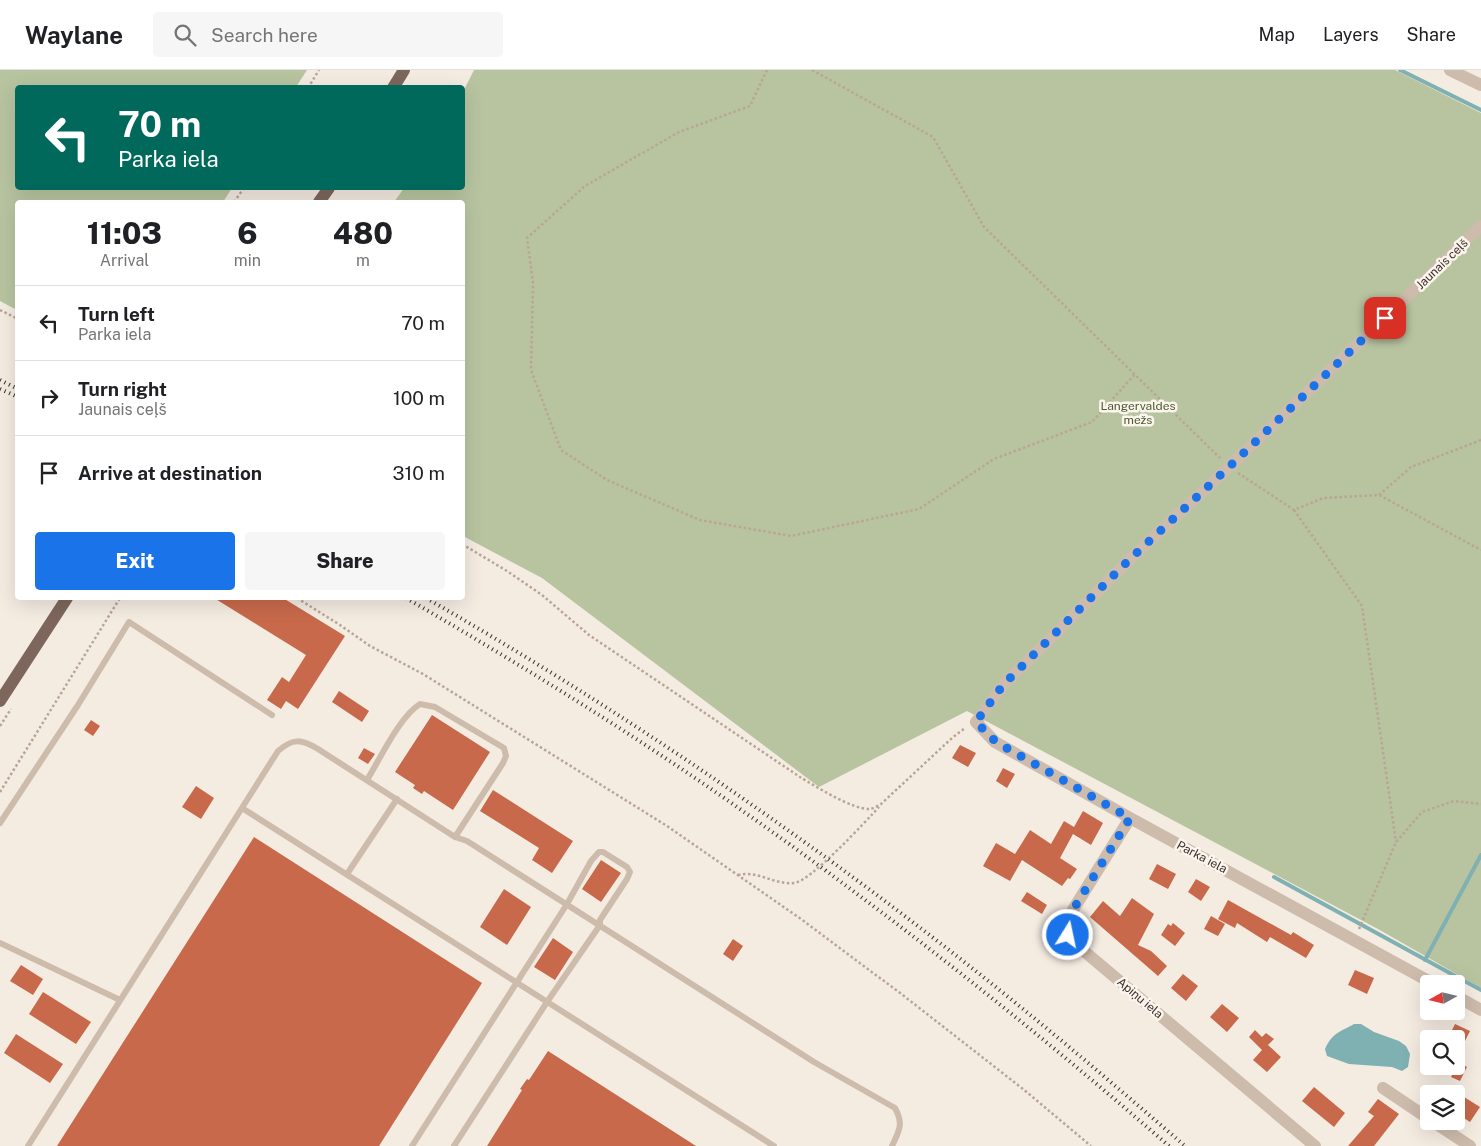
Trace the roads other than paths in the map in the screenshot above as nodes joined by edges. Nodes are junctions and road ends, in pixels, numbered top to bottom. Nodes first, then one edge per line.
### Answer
1 (404, 70) edge
2 (1450, 70) edge
3 (395, 85) edge
4 (1481, 86) edge
5 (1481, 226) edge
6 (66, 600) edge
7 (0, 701) edge
8 (272, 715) dead end
9 (976, 722) joint
10 (367, 780) junction
11 (396, 800) junction
12 (242, 808) junction
13 (1130, 818) junction
14 (0, 823) edge
15 (455, 837) junction
16 (347, 874) junction
17 (567, 904) junction
18 (600, 925) junction
19 (0, 943) edge
20 (1420, 976) edge
21 (517, 982) junction
22 (120, 1000) junction
23 (1465, 1001) edge
24 (548, 1002) junction
25 (1481, 1010) edge
26 (1383, 1088) dead end
27 (1420, 1113) edge
28 (1446, 1130) edge
29 (28, 1146) edge
30 (412, 1146) edge
31 (454, 1146) edge
32 (774, 1146) edge
33 (892, 1146) edge
34 (1315, 1146) edge
35 (1470, 1146) edge

1 - 3 main road
2 - 4 street
5 - 9 street, Jaunais ceļš
6 - 7 main road
8 - 14 lane
9 - 13 street, Parka iela
10 - 11 lane
10 - 12 lane
10 - 15 lane
11 - 15 lane
11 - 16 lane
12 - 16 lane
12 - 22 lane
13 - 20 street, Parka iela
13 - 34 street, Apiņu iela
15 - 17 lane
16 - 21 lane
17 - 18 lane
17 - 18 lane
17 - 21 lane
18 - 24 lane
18 - 33 lane
19 - 22 lane
21 - 24 lane
21 - 30 lane
22 - 29 lane
23 - 25 street
24 - 31 lane
24 - 32 lane
26 - 27 street
28 - 35 street

